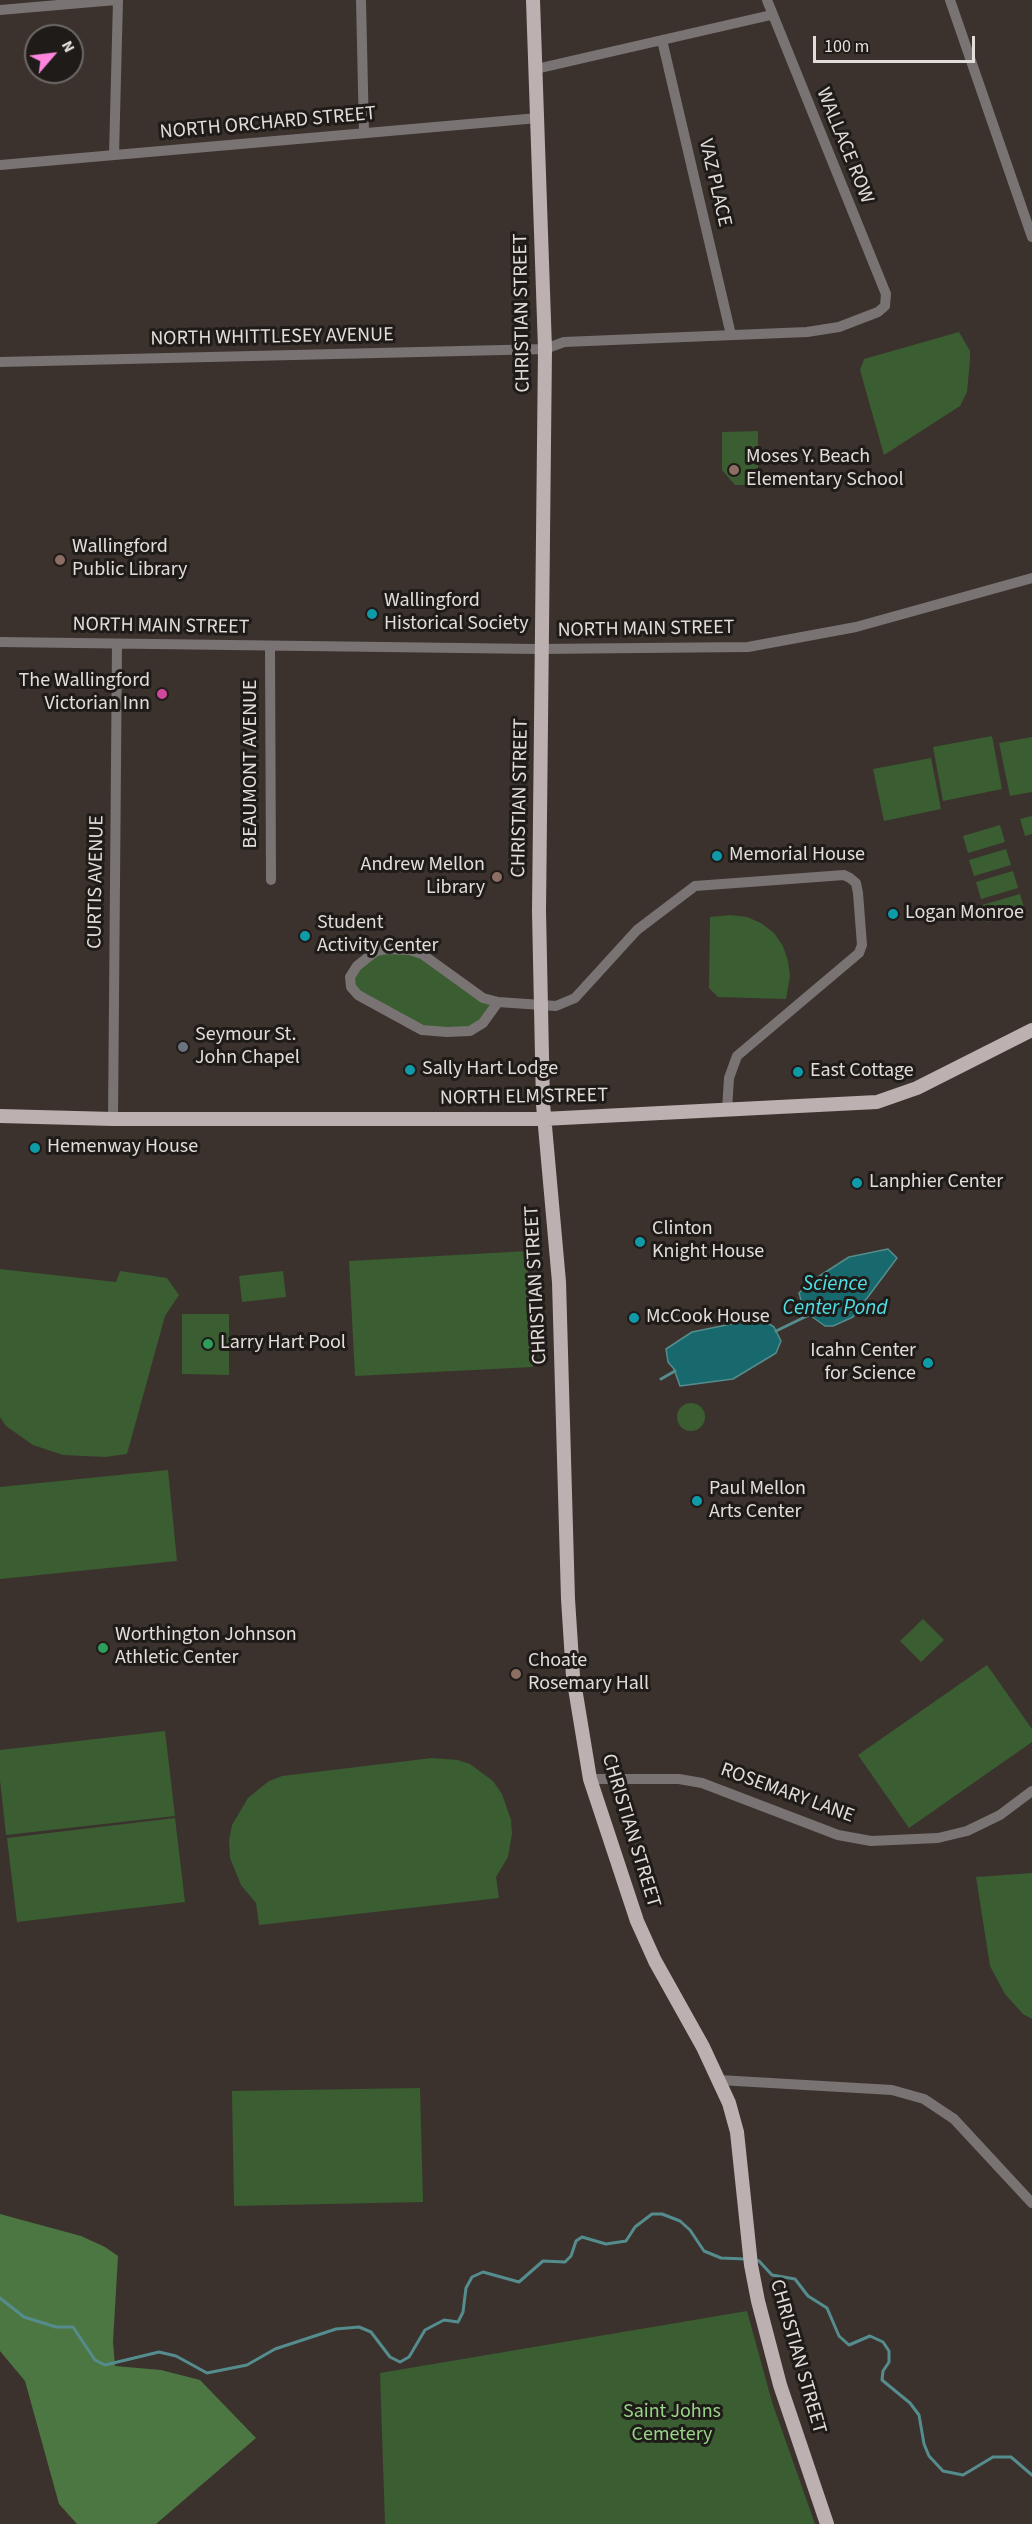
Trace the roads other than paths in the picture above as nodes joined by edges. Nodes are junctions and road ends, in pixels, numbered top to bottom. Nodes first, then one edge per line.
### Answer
1 (117, 0) edge
2 (361, 0) edge
3 (533, 0) edge
4 (767, 0) edge
5 (950, 0) edge
6 (0, 10) edge
7 (771, 15) junction
8 (662, 40) junction
9 (536, 69) junction
10 (538, 118) junction
11 (364, 133) junction
12 (114, 155) junction
13 (0, 165) edge
14 (1032, 237) edge
15 (885, 306) joint
16 (731, 335) junction
17 (545, 349) junction
18 (0, 362) edge
19 (1032, 578) edge
20 (0, 642) edge
21 (117, 644) junction
22 (270, 647) junction
23 (543, 649) junction
24 (271, 880) dead end
25 (498, 1002) junction
26 (541, 1007) junction
27 (1032, 1030) edge
28 (727, 1110) junction
29 (0, 1116) edge
30 (113, 1119) junction
31 (543, 1119) junction
32 (590, 1779) junction
33 (1032, 1791) edge
34 (719, 2080) junction
35 (1032, 2203) edge
36 (827, 2524) edge

1 - 6 street
1 - 12 street
2 - 11 street
3 - 9 main road, CHRISTIAN STREET
4 - 7 street, WALLACE ROW
5 - 14 street
7 - 8 street
7 - 15 street, WALLACE ROW
8 - 9 street
8 - 16 street, VAZ PLACE
9 - 10 main road, CHRISTIAN STREET
10 - 11 street, NORTH ORCHARD STREET
10 - 17 main road, CHRISTIAN STREET
11 - 12 street, NORTH ORCHARD STREET
12 - 13 street, NORTH ORCHARD STREET
15 - 16 street, NORTH WHITTLESEY AVENUE
16 - 17 street, NORTH WHITTLESEY AVENUE
17 - 18 street, NORTH WHITTLESEY AVENUE
17 - 23 main road, CHRISTIAN STREET
19 - 23 street, NORTH MAIN STREET
20 - 21 street, NORTH MAIN STREET
21 - 22 street, NORTH MAIN STREET
21 - 30 street, CURTIS AVENUE
22 - 23 street, NORTH MAIN STREET
22 - 24 street, BEAUMONT AVENUE
23 - 26 main road, CHRISTIAN STREET
25 - 25 street
25 - 26 street
26 - 28 street
26 - 31 main road, CHRISTIAN STREET
27 - 28 main road, NORTH ELM STREET
28 - 31 main road, NORTH ELM STREET
29 - 30 main road, NORTH ELM STREET
30 - 31 main road, NORTH ELM STREET
31 - 32 main road, CHRISTIAN STREET
32 - 33 street, ROSEMARY LANE
32 - 34 main road, CHRISTIAN STREET
34 - 35 street
34 - 36 main road, CHRISTIAN STREET

